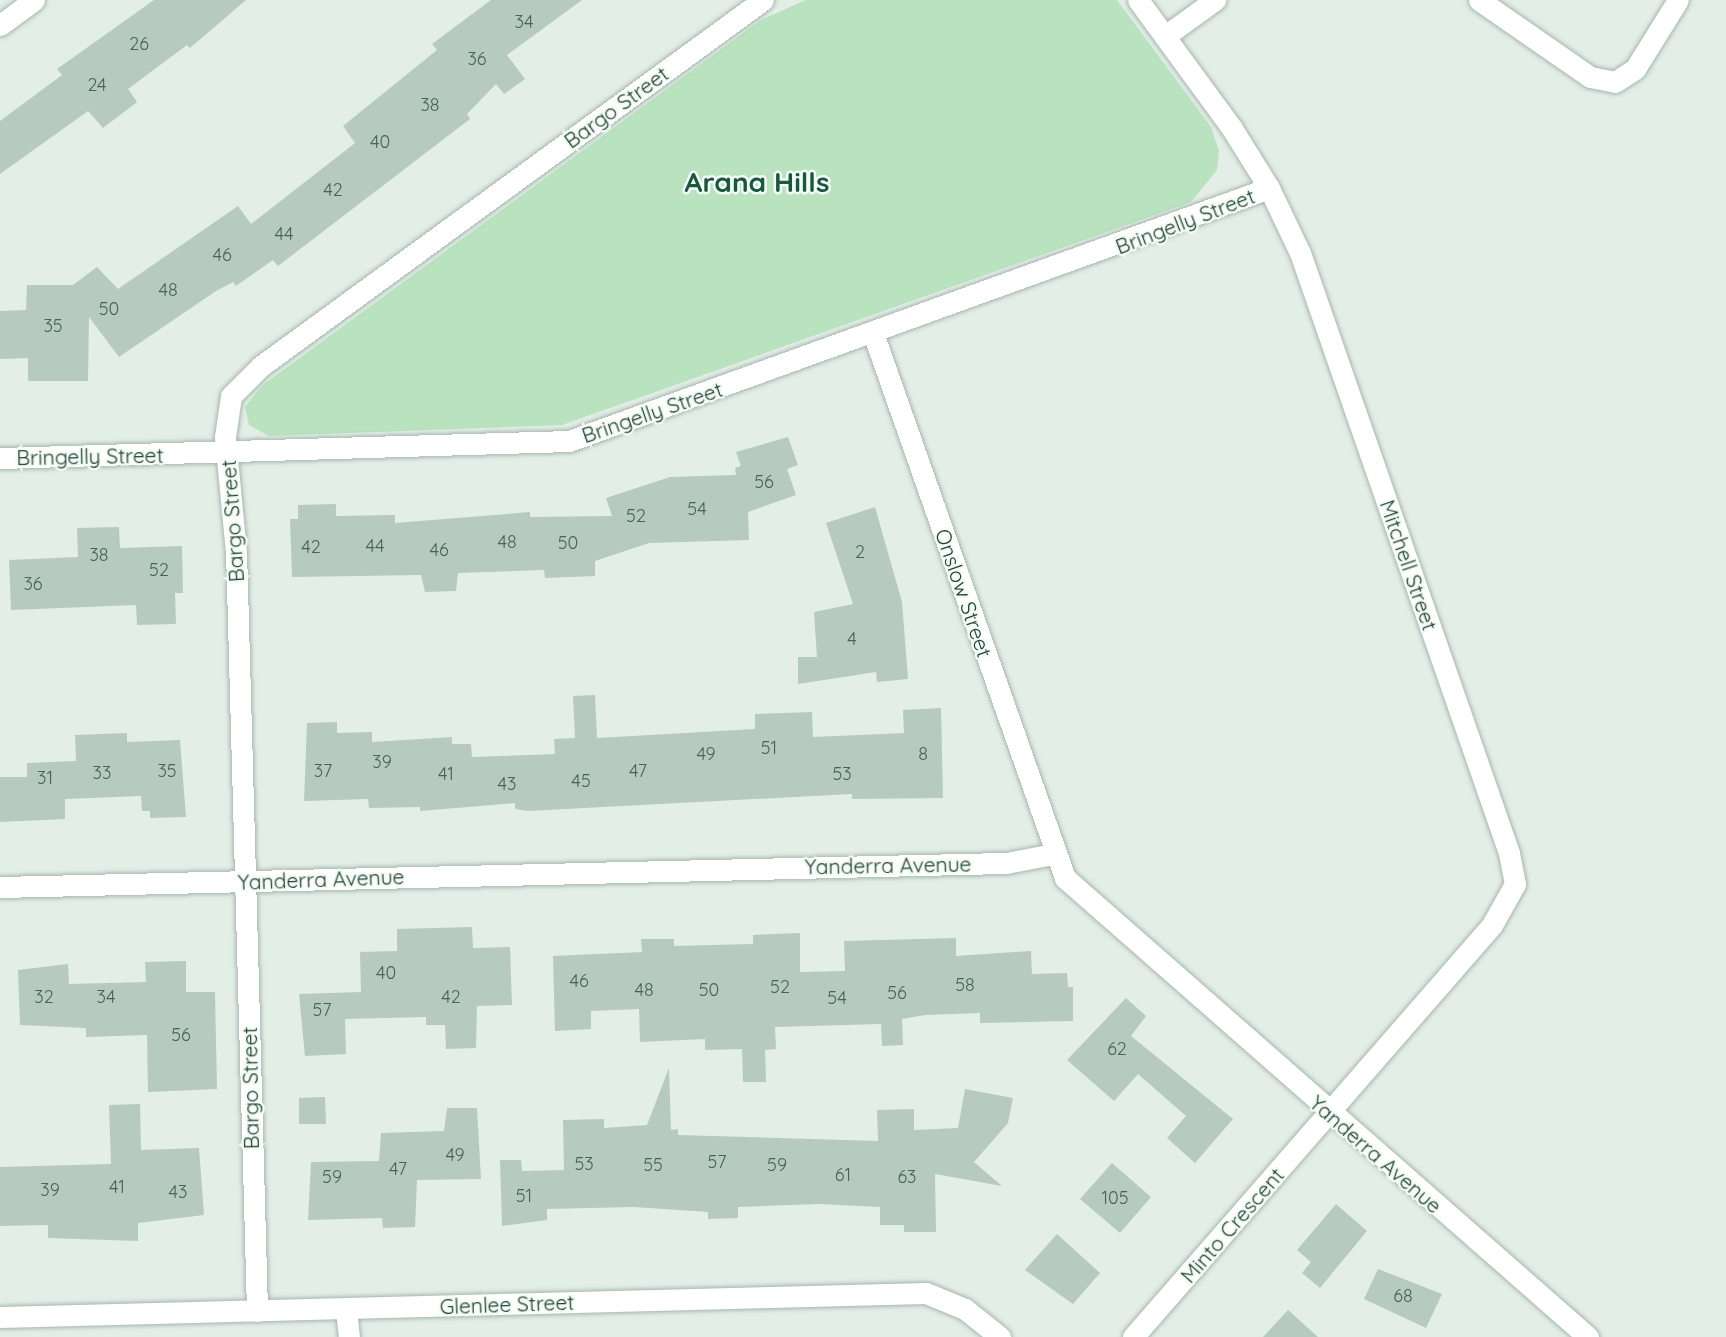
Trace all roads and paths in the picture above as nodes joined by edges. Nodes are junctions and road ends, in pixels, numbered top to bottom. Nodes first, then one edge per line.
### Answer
1 (34, 0) edge
2 (763, 0) edge
3 (1138, 0) edge
4 (1215, 0) edge
5 (1479, 0) edge
6 (1678, 0) edge
7 (0, 25) edge
8 (1165, 36) junction
9 (1269, 188) junction
10 (873, 333) junction
11 (227, 453) junction
12 (0, 458) edge
13 (1053, 854) junction
14 (245, 881) junction
15 (0, 887) edge
16 (1329, 1113) junction
17 (346, 1309) junction
18 (257, 1311) junction
19 (0, 1317) edge
20 (349, 1337) edge
21 (1000, 1337) edge
22 (1133, 1337) edge
23 (1588, 1337) edge

1 - 7 street
2 - 11 street, Bargo Street
3 - 8 street, Mitchell Street
4 - 8 street
5 - 6 street
8 - 9 street, Mitchell Street
9 - 10 street, Bringelly Street
9 - 16 street, Mitchell Street
10 - 11 street, Bringelly Street
10 - 13 street, Onslow Street
11 - 12 street, Bringelly Street
11 - 14 street, Bargo Street
13 - 14 street, Yanderra Avenue
13 - 16 street, Yanderra Avenue
14 - 15 street, Yanderra Avenue
14 - 18 street, Bargo Street
16 - 22 street, Minto Crescent
16 - 23 street, Yanderra Avenue
17 - 18 street, Glenlee Street
17 - 20 street
17 - 21 street, Glenlee Street
18 - 19 street, Glenlee Street

